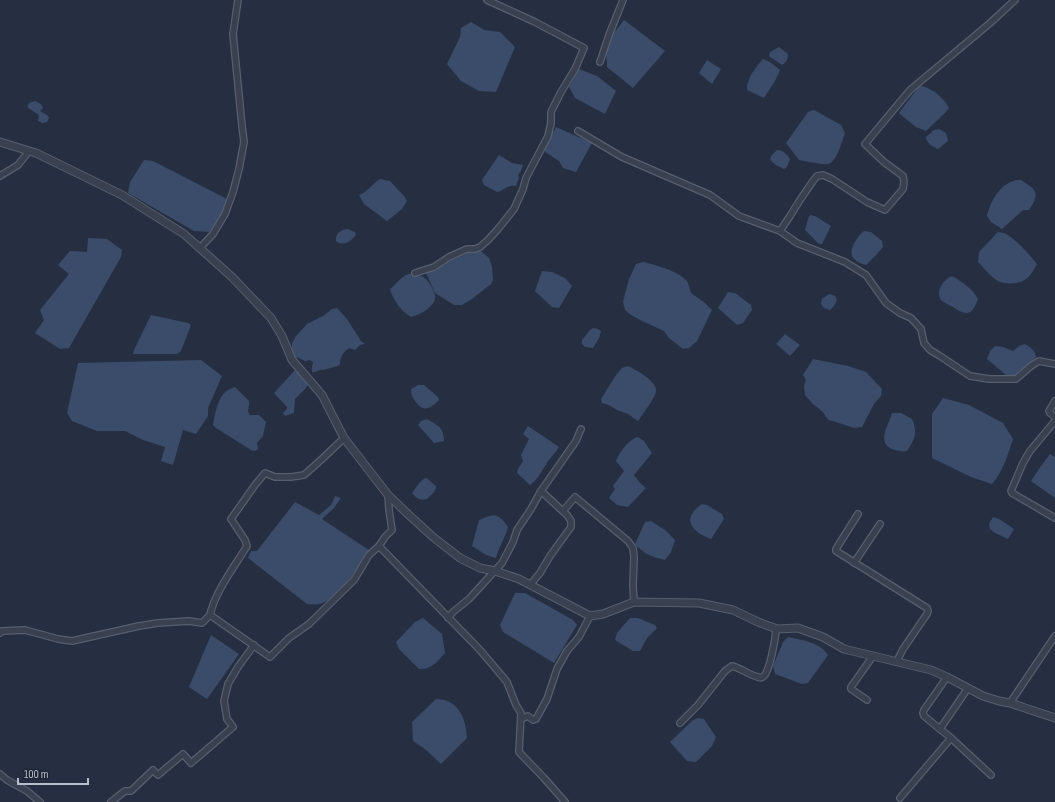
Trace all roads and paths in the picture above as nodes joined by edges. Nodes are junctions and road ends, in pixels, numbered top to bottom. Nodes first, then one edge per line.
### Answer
1 (238, 0) edge
2 (487, 0) edge
3 (623, 0) edge
4 (1015, 0) edge
5 (600, 62) dead end
6 (578, 131) dead end
7 (0, 142) edge
8 (29, 150) junction
9 (0, 176) edge
10 (780, 231) junction
11 (200, 248) junction
12 (415, 273) dead end
13 (1055, 364) edge
14 (1055, 401) edge
15 (1055, 417) edge
16 (1055, 421) edge
17 (581, 429) dead end
18 (344, 438) junction
19 (541, 491) junction
20 (388, 495) junction
21 (563, 511) junction
22 (858, 514) dead end
23 (1055, 518) edge
24 (880, 524) dead end
25 (379, 546) junction
26 (854, 563) junction
27 (495, 571) junction
28 (530, 585) junction
29 (634, 602) junction
30 (210, 615) junction
31 (590, 616) junction
32 (448, 618) junction
33 (777, 629) junction
34 (0, 632) edge
35 (1055, 636) edge
36 (254, 645) junction
37 (873, 656) junction
38 (897, 661) junction
39 (947, 677) junction
40 (968, 688) junction
41 (867, 700) dead end
42 (1010, 703) junction
43 (1055, 718) edge
44 (521, 719) junction
45 (680, 723) dead end
46 (940, 729) junction
47 (951, 738) junction
48 (0, 774) edge
49 (991, 775) dead end
50 (900, 798) dead end
51 (40, 802) edge
52 (111, 802) edge
53 (565, 802) edge

1 - 11 street
2 - 12 street
3 - 5 street
4 - 10 street
6 - 10 street
7 - 8 street
8 - 9 street
8 - 11 street
10 - 13 street
11 - 18 street
14 - 15 street
16 - 23 street
17 - 19 street
18 - 20 street
18 - 30 street
19 - 21 street
19 - 27 street
20 - 25 street
20 - 27 street
21 - 28 street
21 - 29 street
22 - 26 street
24 - 26 street
25 - 32 street
25 - 36 street
26 - 38 street
27 - 28 street
27 - 32 street
28 - 31 street
29 - 31 street
29 - 33 street
30 - 34 street
30 - 36 street
31 - 44 street
32 - 44 street
33 - 37 street
33 - 45 street
35 - 42 street
36 - 52 street
37 - 38 street
37 - 41 street
38 - 39 street
39 - 40 street
39 - 46 street
40 - 42 street
40 - 46 street
42 - 43 street
44 - 53 street
46 - 47 street
47 - 49 street
47 - 50 street
48 - 51 street

